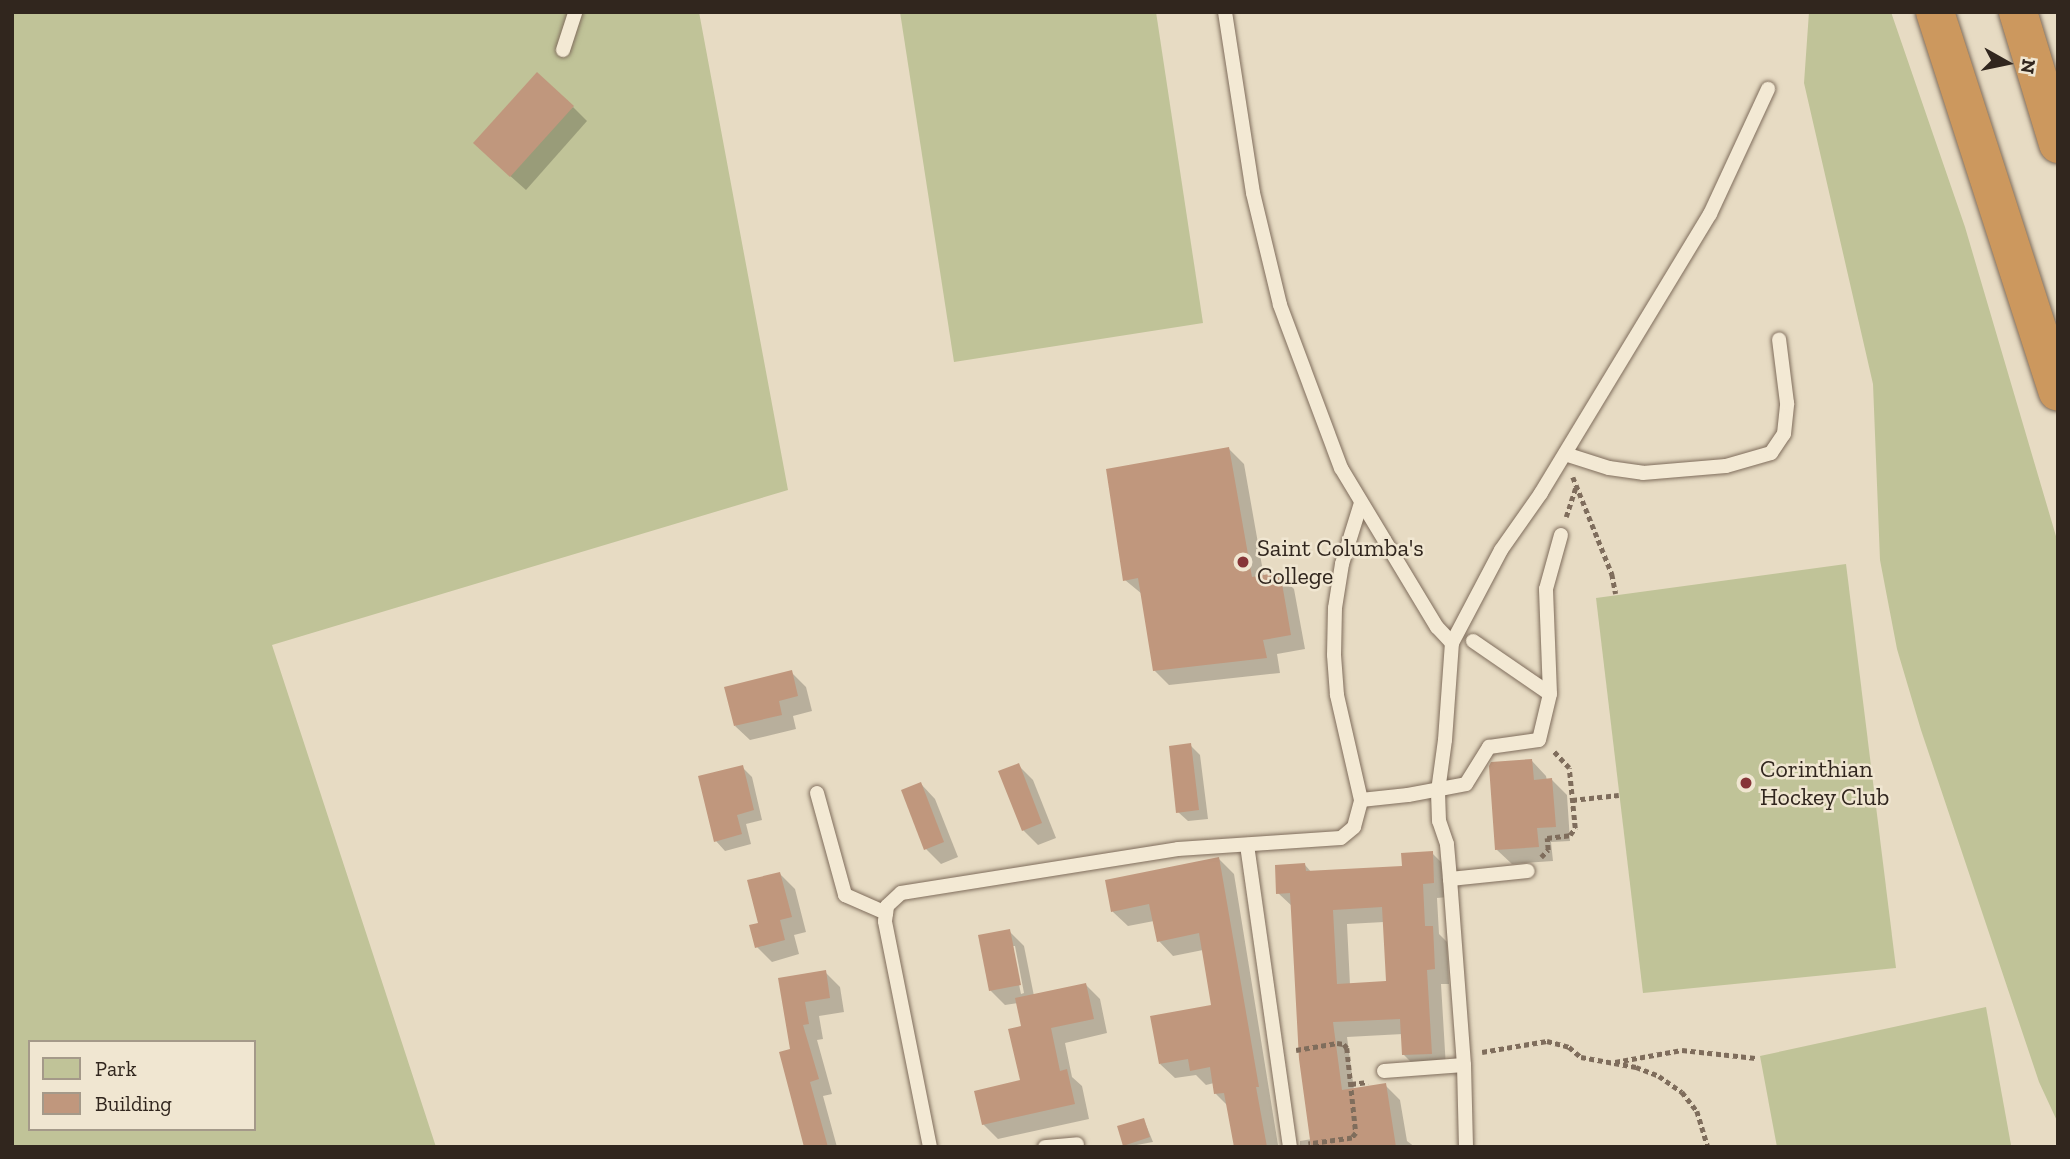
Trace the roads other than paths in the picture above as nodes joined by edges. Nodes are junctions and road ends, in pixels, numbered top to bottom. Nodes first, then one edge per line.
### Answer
1 (575, 12) edge
2 (1225, 12) edge
3 (1935, 12) edge
4 (2018, 12) edge
5 (563, 50) dead end
6 (1768, 89) dead end
7 (2058, 144) edge
8 (1779, 339) dead end
9 (2058, 392) edge
10 (1565, 454) junction
11 (1362, 503) junction
12 (1562, 535) road end
13 (1473, 641) dead end
14 (1452, 643) junction
15 (1550, 695) junction
16 (1438, 791) junction
17 (817, 793) dead end
18 (1361, 800) junction
19 (1247, 845) junction
20 (1528, 871) road end
21 (1450, 879) junction
22 (886, 913) junction
23 (1464, 1060) junction
24 (1380, 1075) road end
25 (1077, 1144) dead end
26 (1290, 1146) edge
27 (930, 1147) edge
28 (1045, 1147) edge
29 (1465, 1147) edge

1 - 5 lane
2 - 11 lane
3 - 9 highway
4 - 7 highway
6 - 10 lane
8 - 10 lane
10 - 14 lane
11 - 14 lane
11 - 18 lane
12 - 15 lane
13 - 15 lane
14 - 16 lane
15 - 16 lane
16 - 18 lane
16 - 21 lane
17 - 22 lane
18 - 19 lane
19 - 22 lane
19 - 26 lane
20 - 21 lane
21 - 23 lane
22 - 27 lane
23 - 24 lane
23 - 29 lane
25 - 28 lane

